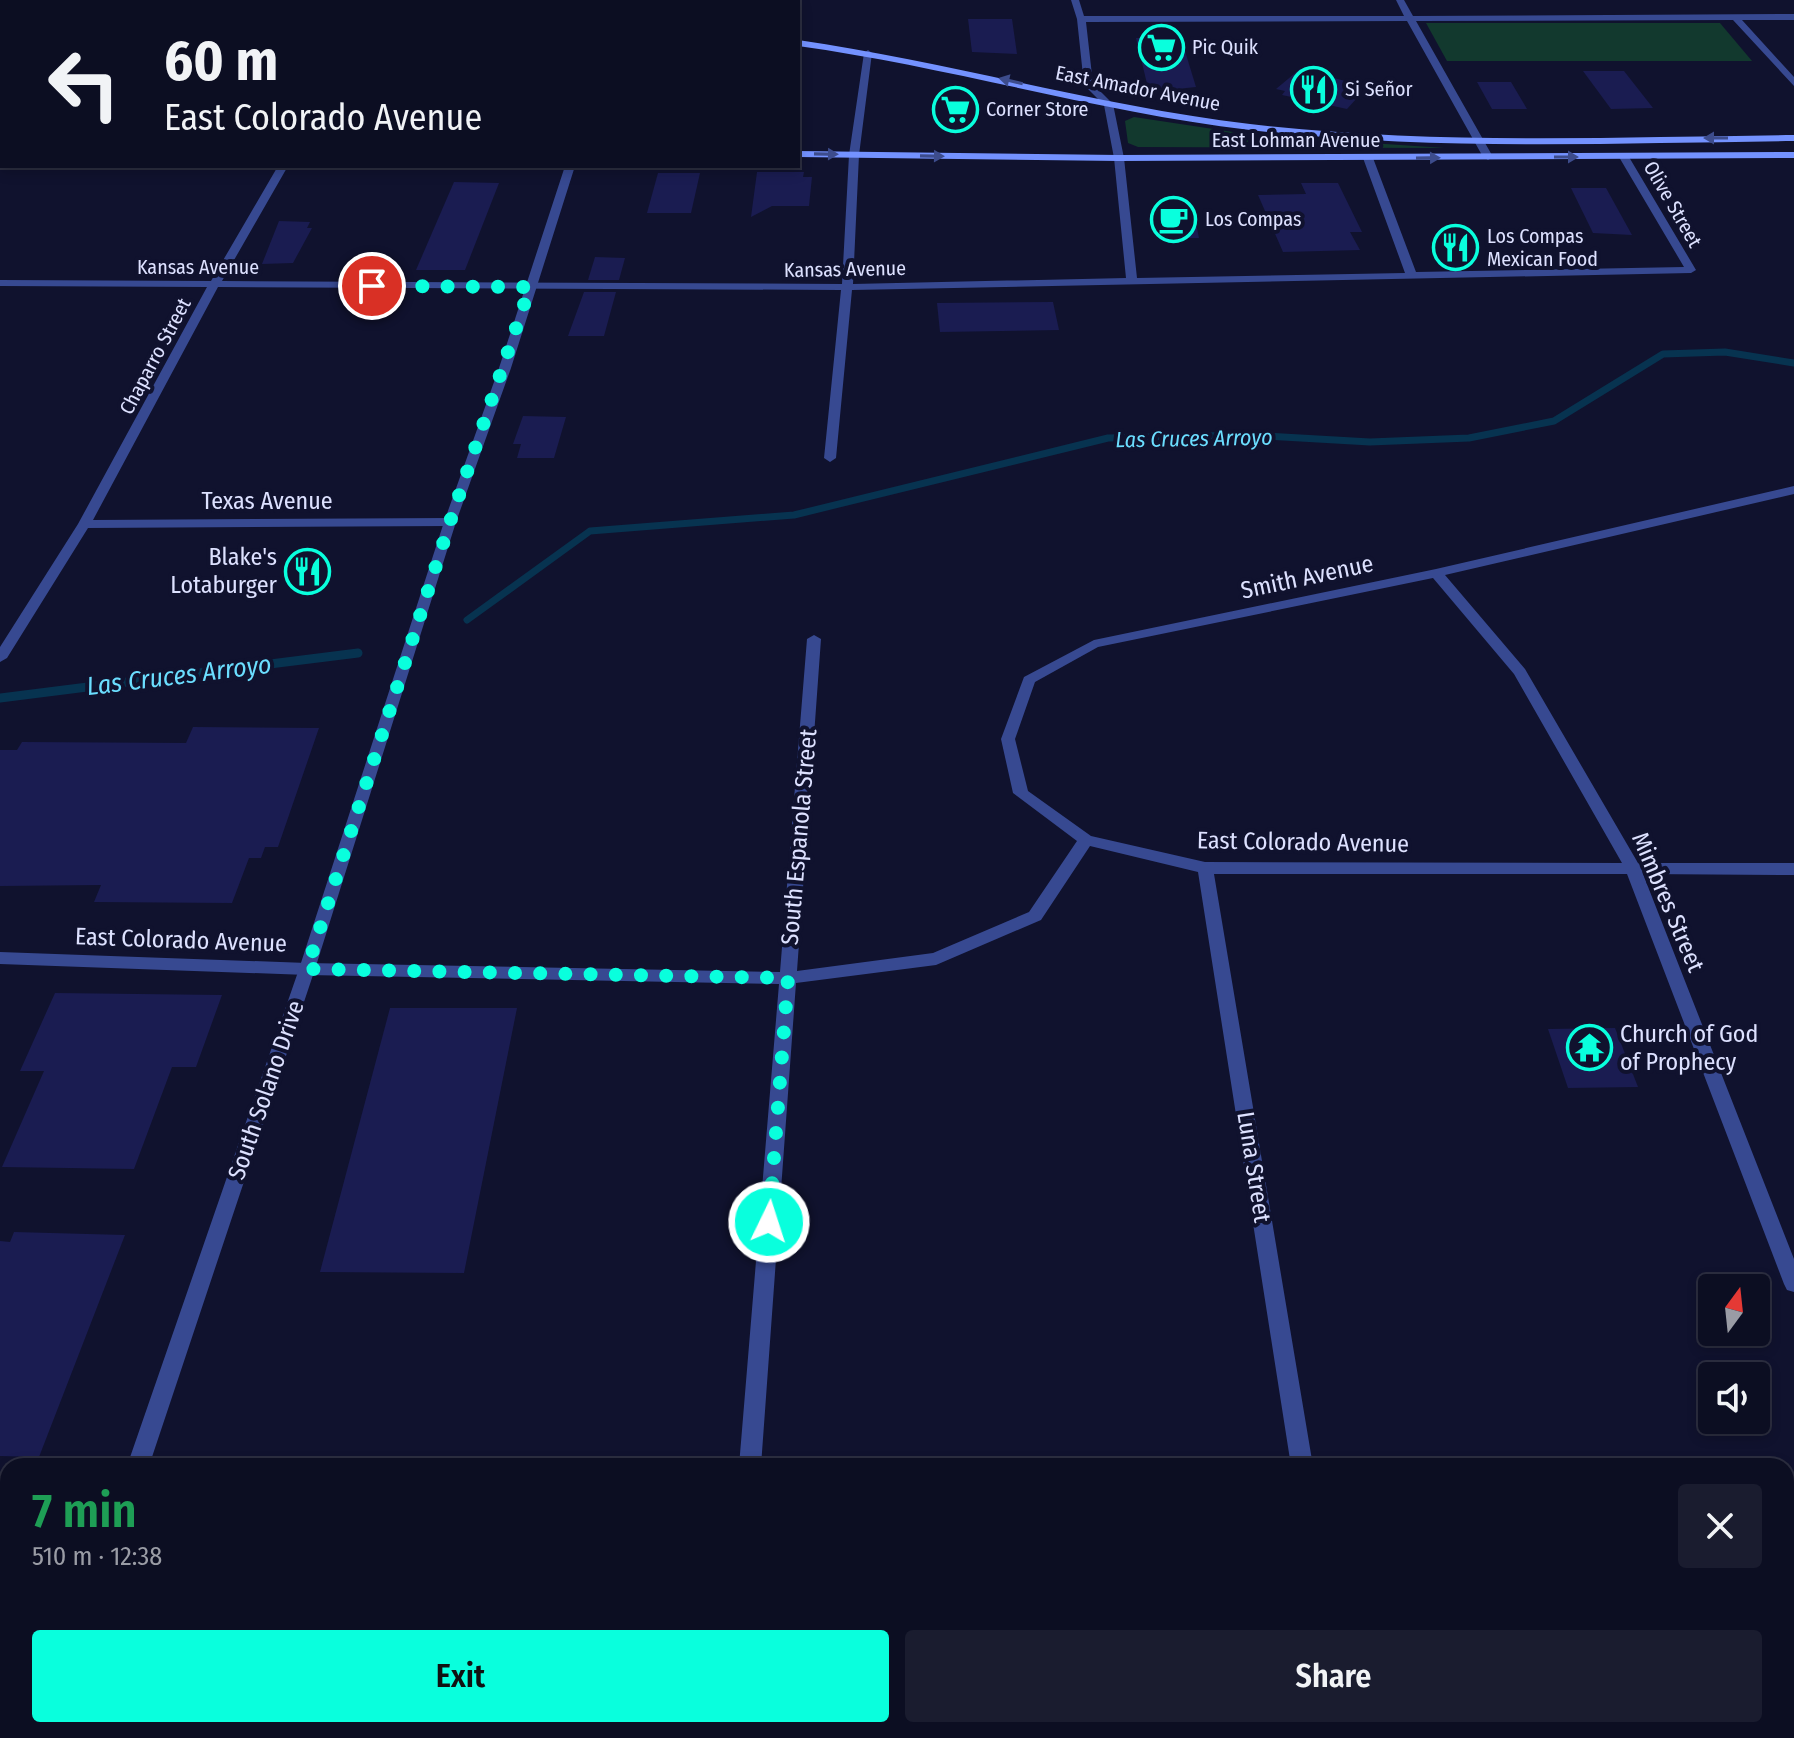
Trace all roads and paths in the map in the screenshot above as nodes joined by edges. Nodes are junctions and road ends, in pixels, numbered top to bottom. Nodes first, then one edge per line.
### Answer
1 (1075, 0) edge
2 (1400, 0) edge
3 (1735, 17) junction
4 (1794, 17) edge
5 (1411, 18) junction
6 (1081, 19) junction
7 (800, 43) edge
8 (868, 53) junction
9 (1794, 83) edge
10 (1108, 104) junction
11 (1794, 138) edge
12 (1476, 139) junction
13 (800, 154) edge
14 (854, 155) junction
15 (1794, 155) edge
16 (1488, 157) junction
17 (1624, 157) junction
18 (1119, 158) junction
19 (1368, 158) junction
20 (282, 168) edge
21 (569, 168) edge
22 (1691, 270) joint
23 (1412, 277) junction
24 (0, 283) edge
25 (1132, 283) junction
26 (214, 285) junction
27 (530, 287) junction
28 (847, 287) junction
29 (830, 458) dead end
30 (1794, 490) edge
31 (450, 522) junction
32 (84, 524) junction
33 (1436, 573) junction
34 (814, 639) dead end
35 (0, 658) edge
36 (1086, 840) junction
37 (1205, 868) junction
38 (1633, 869) junction
39 (1794, 869) edge
40 (0, 958) edge
41 (307, 969) junction
42 (788, 978) junction
43 (1794, 1284) edge
44 (141, 1458) edge
45 (751, 1458) edge
46 (1301, 1458) edge

1 - 6 street
2 - 5 street
3 - 4 street
3 - 5 street
3 - 9 street
5 - 6 street
5 - 12 street
6 - 10 street
7 - 8 main road, East Amador Avenue
10 -> 8 main road, East Amador Avenue
8 - 14 street
10 - 12 main road, East Amador Avenue
10 - 18 street
11 -> 12 main road
12 - 16 street
13 -> 14 main road, East Lohman Avenue
14 -> 18 main road, East Lohman Avenue
14 - 28 street
15 - 17 main road, East Lohman Avenue
16 -> 17 main road, East Lohman Avenue
19 -> 16 main road, East Lohman Avenue
17 - 22 street, Olive Street
18 - 19 main road, East Lohman Avenue
18 - 25 street
19 - 23 street
20 - 26 street, Chaparro Street
21 - 27 street, South Solano Drive
22 - 23 street, Kansas Avenue
23 - 25 street, Kansas Avenue
24 - 26 street, Kansas Avenue
25 - 28 street, Kansas Avenue
26 - 27 street, Kansas Avenue
26 - 32 street, Chaparro Street
27 - 28 street, Kansas Avenue
27 - 31 street, South Solano Drive
28 - 29 street
30 - 33 street, Smith Avenue
31 - 32 street, Texas Avenue
31 - 41 street, South Solano Drive
32 - 35 street, Chaparro Street
33 - 36 street, Smith Avenue
33 - 38 street, Mimbres Street
34 - 42 street, South Espanola Street
36 - 37 street, East Colorado Avenue
36 - 42 street, East Colorado Avenue
37 - 38 street, East Colorado Avenue
37 - 46 street, Luna Street
38 - 39 street, East Colorado Avenue
38 - 43 street, Mimbres Street
40 - 41 street, East Colorado Avenue
41 - 42 street, East Colorado Avenue
41 - 44 street, South Solano Drive
42 - 45 street, South Espanola Street

